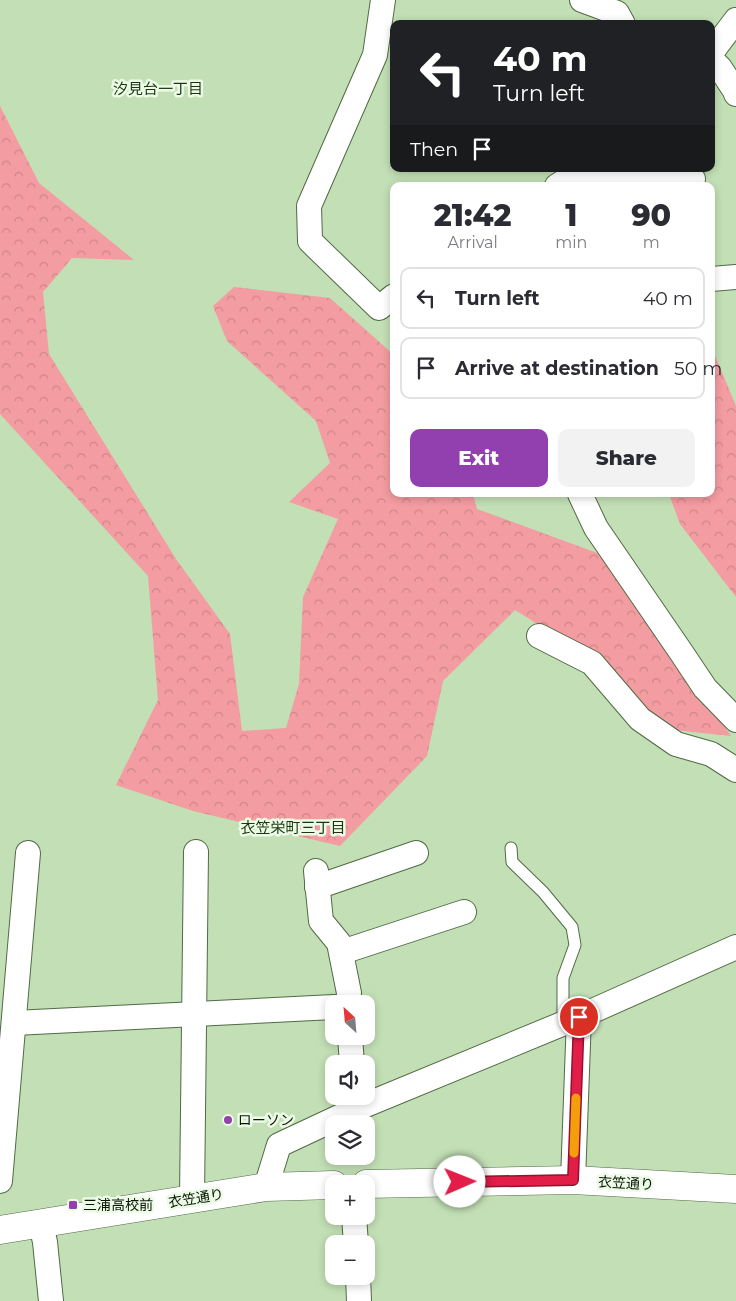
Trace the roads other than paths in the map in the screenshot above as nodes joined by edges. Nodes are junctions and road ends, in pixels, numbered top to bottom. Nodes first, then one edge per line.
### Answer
1 (383, 0) edge
2 (582, 0) edge
3 (621, 20) edge
4 (736, 20) edge
5 (715, 48) edge
6 (715, 63) edge
7 (736, 94) edge
8 (692, 178) edge
9 (564, 182) edge
10 (736, 277) edge
11 (715, 279) edge
12 (390, 299) edge
13 (581, 497) edge
14 (539, 636) dead end
15 (736, 720) edge
16 (736, 770) edge
17 (510, 848) dead end
18 (196, 852) dead end
19 (28, 853) dead end
20 (416, 853) dead end
21 (464, 912) dead end
22 (736, 947) edge
23 (342, 952) junction
24 (349, 995) edge
25 (325, 1007) edge
26 (194, 1014) junction
27 (571, 1021) junction
28 (14, 1023) junction
29 (375, 1096) edge
30 (352, 1105) edge
31 (573, 1180) junction
32 (0, 1181) edge
33 (375, 1184) edge
34 (325, 1185) edge
35 (266, 1187) junction
36 (736, 1189) edge
37 (192, 1198) junction
38 (41, 1224) junction
39 (0, 1230) edge
40 (358, 1285) edge
41 (51, 1301) edge
42 (359, 1301) edge

1 - 12 street
2 - 3 street
4 - 5 street
6 - 7 street
8 - 9 street
10 - 11 street
13 - 15 street
14 - 16 street
17 - 27 lane
18 - 26 street
19 - 28 street
20 - 23 street
21 - 23 street
22 - 27 street
23 - 24 street
25 - 26 street
26 - 28 street
26 - 37 street
27 - 29 street
27 - 31 street
28 - 32 street
30 - 35 street
31 - 33 street, 衣笠通り
31 - 36 street, 衣笠通り
34 - 35 street, 衣笠通り
35 - 37 street, 衣笠通り
37 - 38 street, 衣笠通り
38 - 39 street, 衣笠通り
38 - 41 street
40 - 42 street

